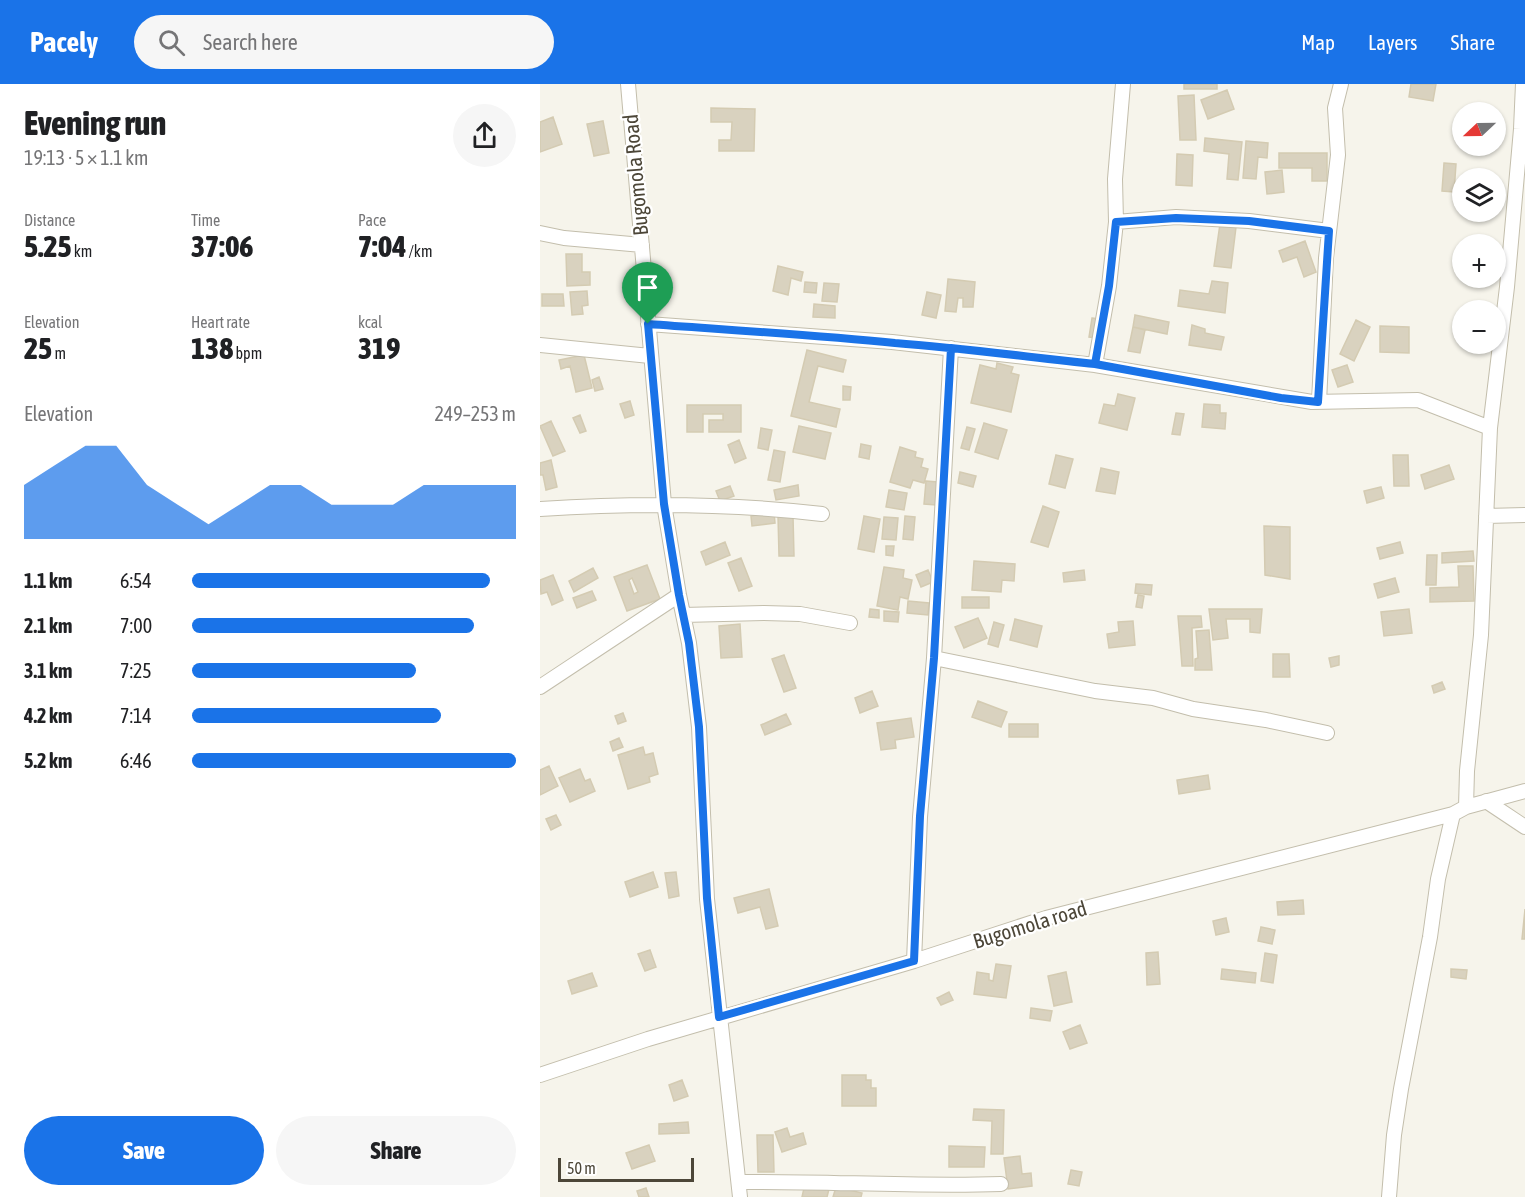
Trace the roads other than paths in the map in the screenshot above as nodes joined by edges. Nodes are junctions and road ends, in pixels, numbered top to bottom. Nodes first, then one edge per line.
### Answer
1 (628, 84) edge
2 (1123, 84) edge
3 (1341, 84) edge
4 (1524, 84) edge
5 (1116, 222) junction
6 (1329, 231) junction
7 (540, 233) edge
8 (642, 245) junction
9 (648, 324) junction
10 (540, 345) edge
11 (951, 348) junction
12 (650, 356) junction
13 (1095, 364) junction
14 (1318, 402) junction
15 (1490, 428) junction
16 (664, 504) junction
17 (540, 509) edge
18 (822, 514) dead end
19 (1525, 515) edge
20 (1486, 516) junction
21 (679, 595) junction
22 (683, 615) junction
23 (850, 623) dead end
24 (934, 658) junction
25 (540, 687) edge
26 (1327, 733) dead end
27 (1525, 791) edge
28 (1486, 801) junction
29 (1466, 807) junction
30 (1453, 814) junction
31 (1525, 827) edge
32 (914, 961) junction
33 (719, 1017) junction
34 (540, 1075) edge
35 (739, 1182) junction
36 (1001, 1184) dead end
37 (740, 1197) edge
38 (1389, 1197) edge

1 - 8 street, Bugomola Road
2 - 5 street
3 - 6 street
4 - 15 street
5 - 6 street
5 - 13 street
6 - 14 street
7 - 8 street
8 - 9 street, Bugomola Road
9 - 11 street
9 - 12 street, Bugomola Road
10 - 12 street
11 - 13 street
11 - 24 street
12 - 16 street, Bugomola Road
13 - 14 street
14 - 15 street
15 - 20 street
16 - 17 street
16 - 18 street
16 - 21 street, Bugomola Road
19 - 20 street
20 - 29 street
21 - 22 street, Bugomola Road
21 - 25 street
22 - 23 street
22 - 33 street, Bugomola Road
24 - 26 street
24 - 32 street
27 - 28 street, Bugomola road
28 - 29 street, Bugomola road
28 - 31 street
29 - 30 street, Bugomola road
30 - 32 street, Bugomola road
30 - 38 street
32 - 33 street, Bugomola road
33 - 34 street, Bugomola road
33 - 35 street, Bugomola Road
35 - 36 street
35 - 37 street, Bugomola Road

